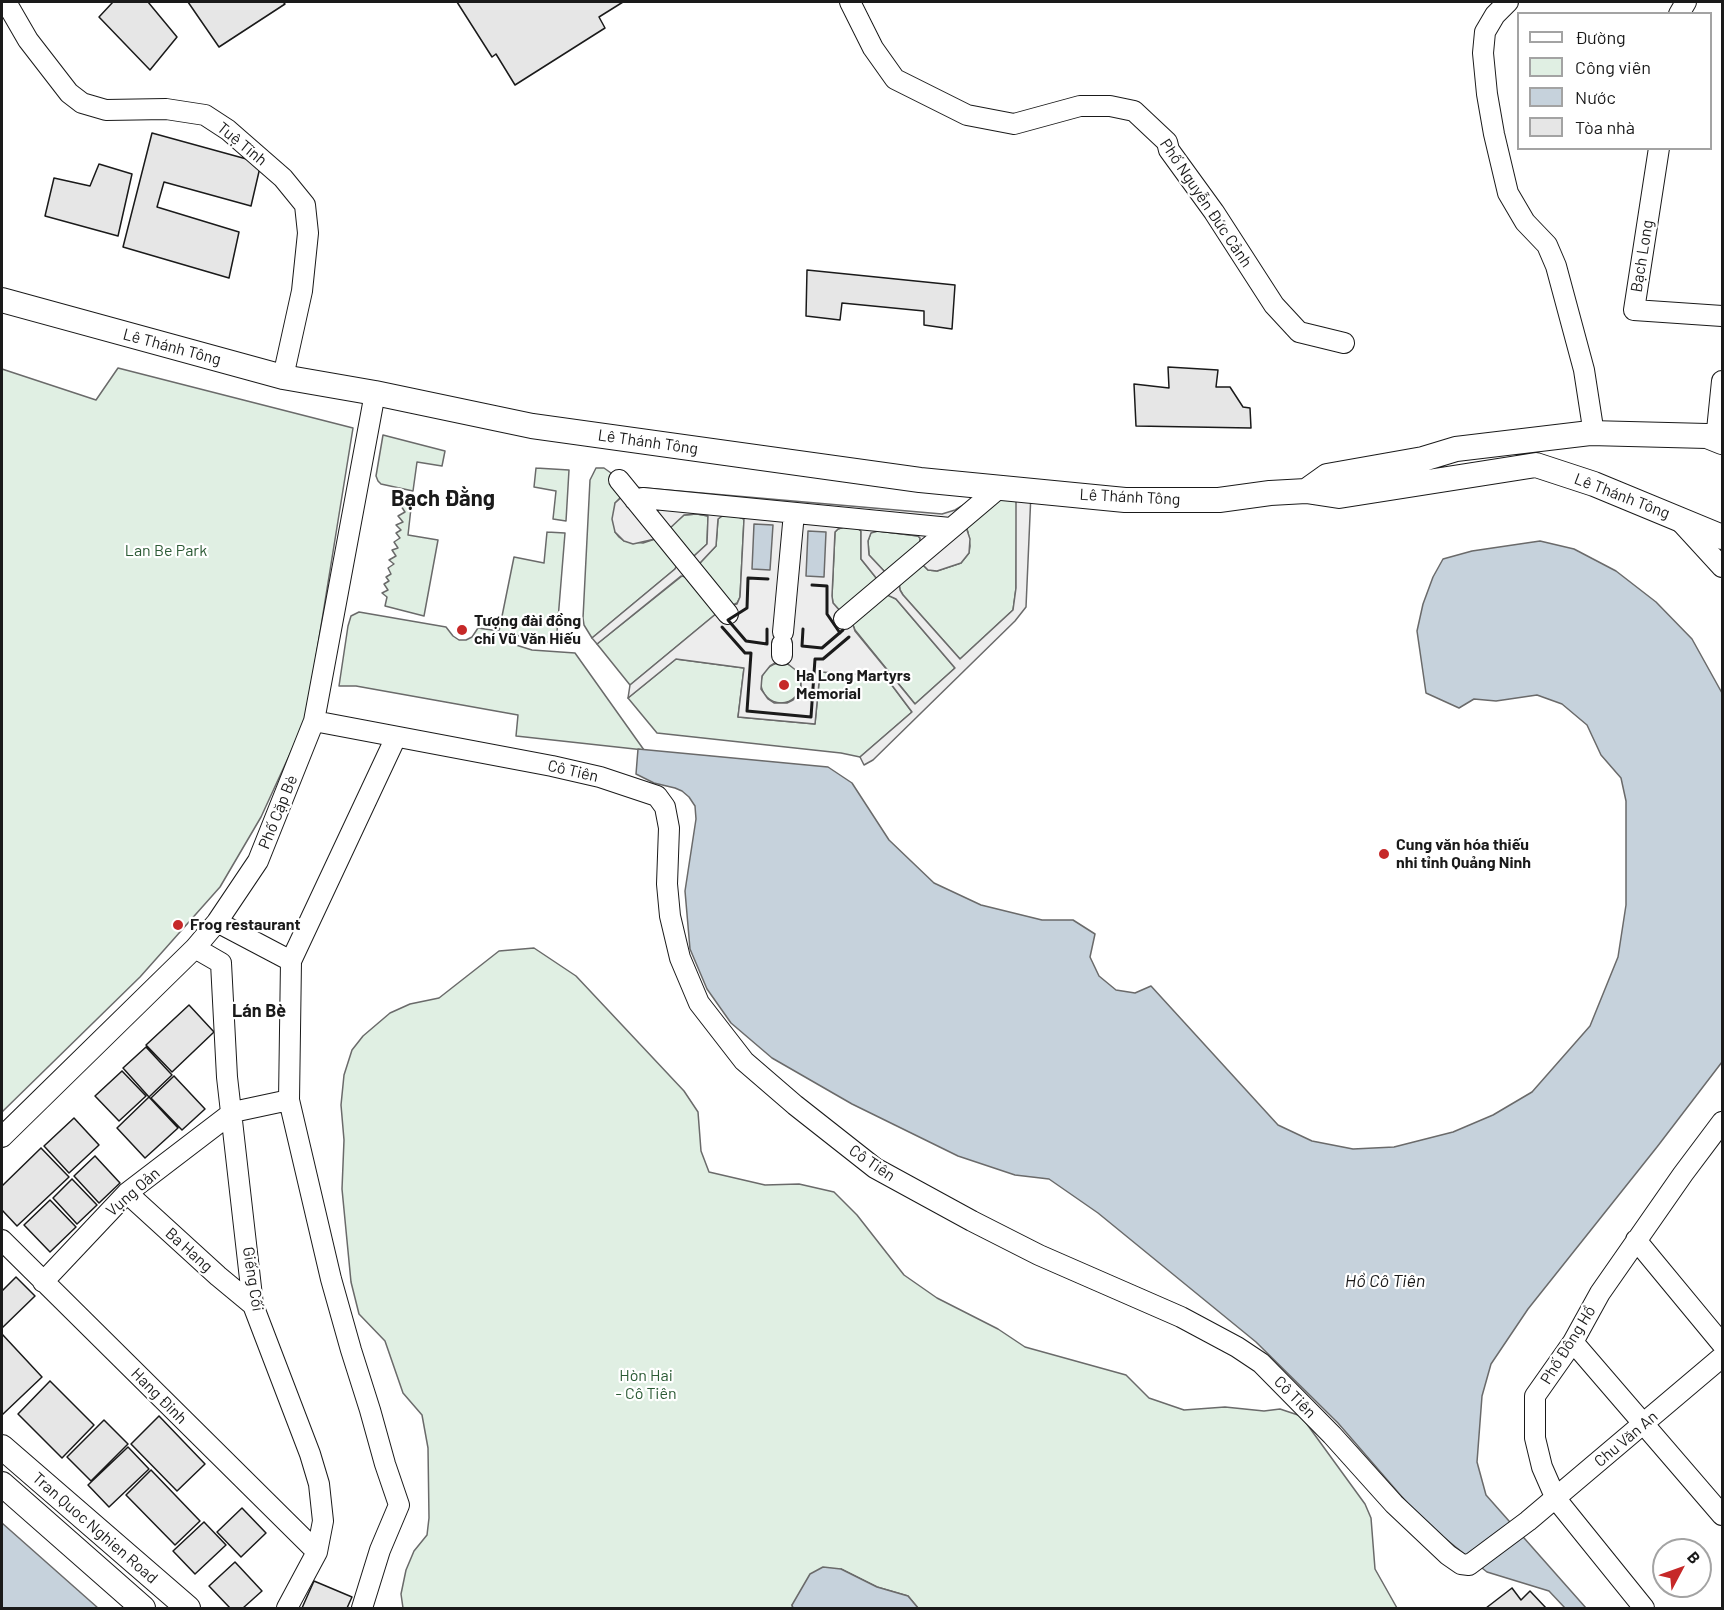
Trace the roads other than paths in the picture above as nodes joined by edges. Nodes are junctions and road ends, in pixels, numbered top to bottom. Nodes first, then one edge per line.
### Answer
1 (6, 2) edge
2 (850, 2) edge
3 (1508, 2) edge
4 (1659, 150) edge
5 (2, 300) edge
6 (1722, 316) edge
7 (1344, 343) dead end
8 (283, 377) junction
9 (1722, 381) edge
10 (375, 393) junction
11 (1590, 433) junction
12 (1719, 441) edge
13 (619, 480) dead end
14 (999, 488) junction
15 (1306, 491) junction
16 (635, 500) junction
17 (794, 513) junction
18 (1676, 517) junction
19 (950, 528) junction
20 (1722, 537) edge
21 (1722, 567) edge
22 (728, 614) dead end
23 (844, 619) dead end
24 (782, 644) dead end
25 (314, 721) junction
26 (396, 737) junction
27 (217, 922) junction
28 (195, 948) junction
29 (291, 961) junction
30 (289, 1100) junction
31 (233, 1112) junction
32 (1722, 1122) edge
33 (2, 1137) edge
34 (127, 1193) junction
35 (2, 1240) edge
36 (1636, 1240) junction
37 (43, 1282) junction
38 (253, 1305) junction
39 (1573, 1342) junction
40 (1722, 1344) edge
41 (1722, 1357) edge
42 (1644, 1425) junction
43 (2, 1447) edge
44 (2, 1484) edge
45 (1556, 1499) junction
46 (1722, 1515) edge
47 (1528, 1521) joint
48 (317, 1552) junction
49 (142, 1608) edge
50 (188, 1608) edge
51 (287, 1608) edge
52 (362, 1608) edge
53 (1644, 1608) edge

1 - 8 street, Tuệ Tĩnh
2 - 7 street, Phố Nguyễn Đức Cảnh
3 - 11 street
4 - 6 street, Bạch Long
5 - 8 main road, Lê Thánh Tông
8 - 10 main road, Lê Thánh Tông
9 - 12 street
10 - 14 main road, Lê Thánh Tông
10 - 25 street, Phố Cặp Bè
11 - 12 main road, Lê Thánh Tông
11 - 15 main road, Lê Thánh Tông
13 - 16 street
14 - 15 main road, Lê Thánh Tông
14 - 19 street
15 - 18 main road, Lê Thánh Tông
16 - 17 street
16 - 22 street
17 - 19 street
17 - 24 street
18 - 20 main road, Lê Thánh Tông
18 - 21 street
19 - 23 street
25 - 26 street, Cô Tiên
25 - 27 street, Phố Cặp Bè
26 - 29 street
26 - 47 street, Cô Tiên
27 - 28 street, Phố Cặp Bè
27 - 29 street
28 - 31 street, Giếng Cối
28 - 33 street, Phố Cặp Bè
29 - 30 street
30 - 31 street
30 - 52 street
31 - 34 street, Vụng Oản
31 - 38 street, Giếng Cối
32 - 36 street, Phố Đông Hồ
34 - 37 street, Vụng Oản
34 - 38 street, Ba Hang
35 - 37 street, Hang Đinh
36 - 39 street, Phố Đông Hồ
36 - 40 street
37 - 48 street, Hang Đinh
38 - 48 street, Giếng Cối
39 - 42 street
39 - 45 street, Phố Đông Hồ
41 - 42 street, Chu Văn An
42 - 45 street, Chu Văn An
42 - 46 street
43 - 50 main road, Tran Quoc Nghien Road
44 - 49 main road, Tran Quoc Nghien Road
45 - 47 street, Chu Văn An
45 - 53 street, Phố Đông Hồ
48 - 51 street, Giếng Cối

